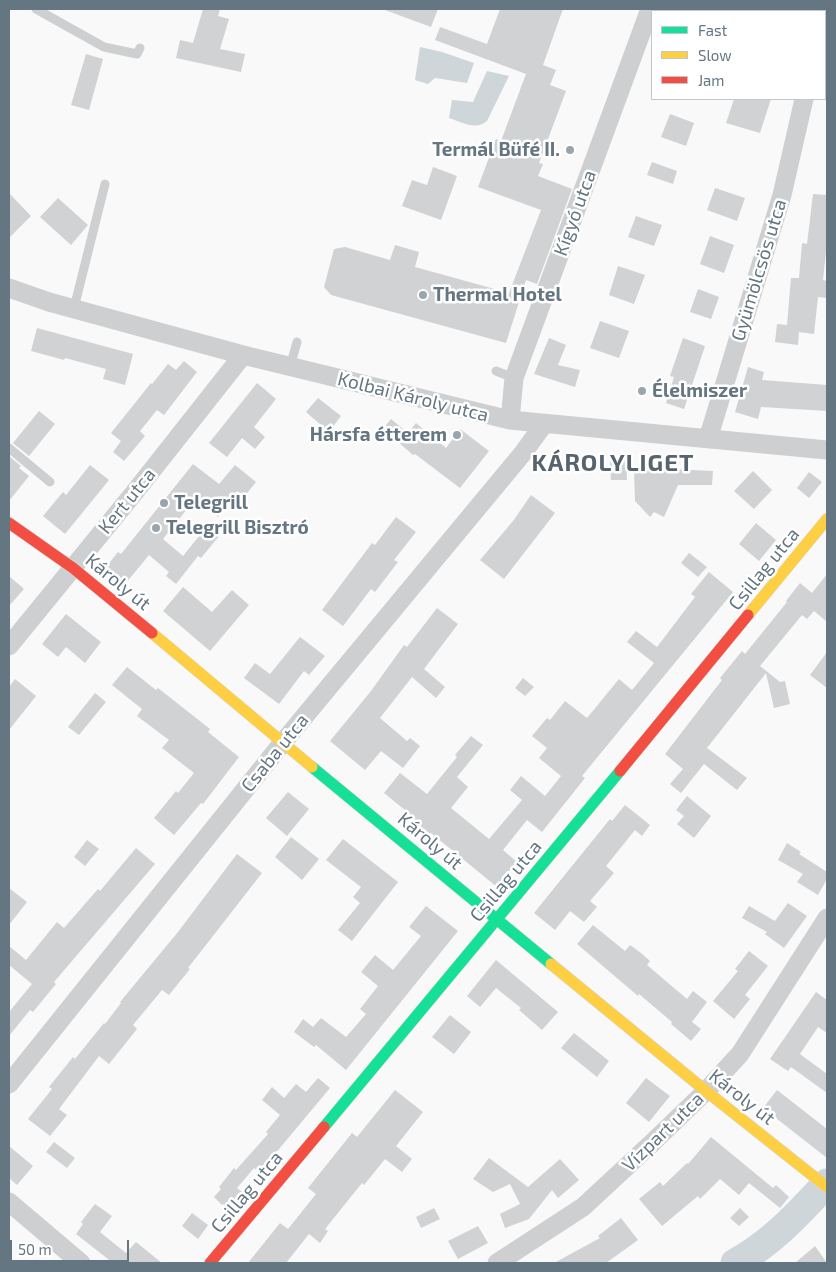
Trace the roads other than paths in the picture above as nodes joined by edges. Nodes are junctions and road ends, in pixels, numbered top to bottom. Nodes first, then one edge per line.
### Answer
1 (36, 9) edge
2 (650, 9) edge
3 (140, 48) dead end
4 (804, 100) edge
5 (105, 184) dead end
6 (9, 288) edge
7 (74, 308) junction
8 (297, 342) dead end
9 (243, 355) junction
10 (290, 366) junction
11 (496, 371) dead end
12 (514, 378) junction
13 (510, 420) junction
14 (544, 424) junction
15 (708, 439) junction
16 (9, 448) edge
17 (827, 450) edge
18 (50, 482) dead end
19 (827, 519) edge
20 (9, 522) edge
21 (73, 568) junction
22 (9, 646) edge
23 (284, 741) junction
24 (827, 918) edge
25 (497, 920) junction
26 (9, 1084) edge
27 (706, 1091) junction
28 (827, 1187) edge
29 (9, 1202) edge
30 (81, 1263) edge
31 (210, 1263) edge
32 (497, 1263) edge

1 - 3 lane
2 - 12 street, Kígyó utca
4 - 15 street, Gyümölcsös utca
5 - 7 lane
6 - 7 street, Kolbai Károly utca
7 - 9 street, Kolbai Károly utca
8 - 10 lane
9 - 10 street, Kolbai Károly utca
9 - 21 street, Kert utca
10 - 13 street, Kolbai Károly utca
11 - 12 lane
12 - 13 street, Kígyó utca
13 - 14 street, Kolbai Károly utca
14 - 15 street, Kolbai Károly utca
14 - 23 street, Csaba utca
15 - 17 street, Kolbai Károly utca
16 - 18 lane
19 - 25 street, Csillag utca
20 - 21 street, Károly út
21 - 22 street, Kert utca
21 - 23 street, Károly út
23 - 25 street, Károly út
23 - 26 street, Csaba utca
24 - 27 street, Vízpart utca
25 - 27 street, Károly út
25 - 31 street, Csillag utca
27 - 28 street, Károly út
27 - 32 street, Vízpart utca
29 - 30 street

